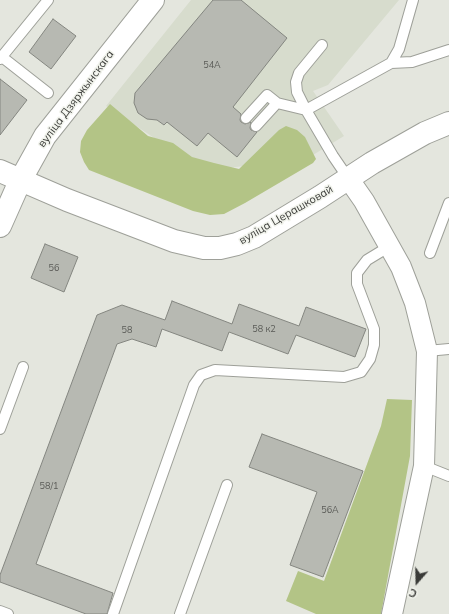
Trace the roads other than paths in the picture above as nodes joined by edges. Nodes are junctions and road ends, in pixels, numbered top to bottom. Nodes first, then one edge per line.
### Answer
1 (48, 0) edge
2 (152, 0) edge
3 (413, 0) edge
4 (322, 45) dead end
5 (449, 50) edge
6 (1, 58) edge
7 (391, 63) junction
8 (48, 93) dead end
9 (277, 103) junction
10 (306, 110) junction
11 (246, 118) dead end
12 (449, 123) edge
13 (256, 126) dead end
14 (0, 171) edge
15 (348, 178) junction
16 (20, 181) junction
17 (449, 203) edge
18 (0, 226) edge
19 (390, 246) junction
20 (430, 253) dead end
21 (449, 349) edge
22 (427, 351) junction
23 (23, 367) dead end
24 (0, 429) edge
25 (424, 466) junction
26 (449, 476) edge
27 (227, 485) dead end
28 (0, 611) edge
29 (8, 614) edge
30 (113, 614) edge
31 (180, 614) edge
32 (392, 614) edge

1 - 6 lane
2 - 16 street, вуліца Дзяржынскага
3 - 7 lane
4 - 10 lane
5 - 7 lane
6 - 8 lane
7 - 10 lane
9 - 10 lane
9 - 11 lane
9 - 13 lane
10 - 15 lane
12 - 15 street, вуліца Церашковай
14 - 16 street, вуліца Церашковай
15 - 16 street, вуліца Церашковай
15 - 19 street
16 - 18 street, вуліца Дзяржынскага
17 - 20 lane
19 - 22 street
19 - 30 lane
21 - 22 lane
22 - 25 street
23 - 24 lane
25 - 26 lane
25 - 32 street
27 - 31 lane
28 - 29 lane

